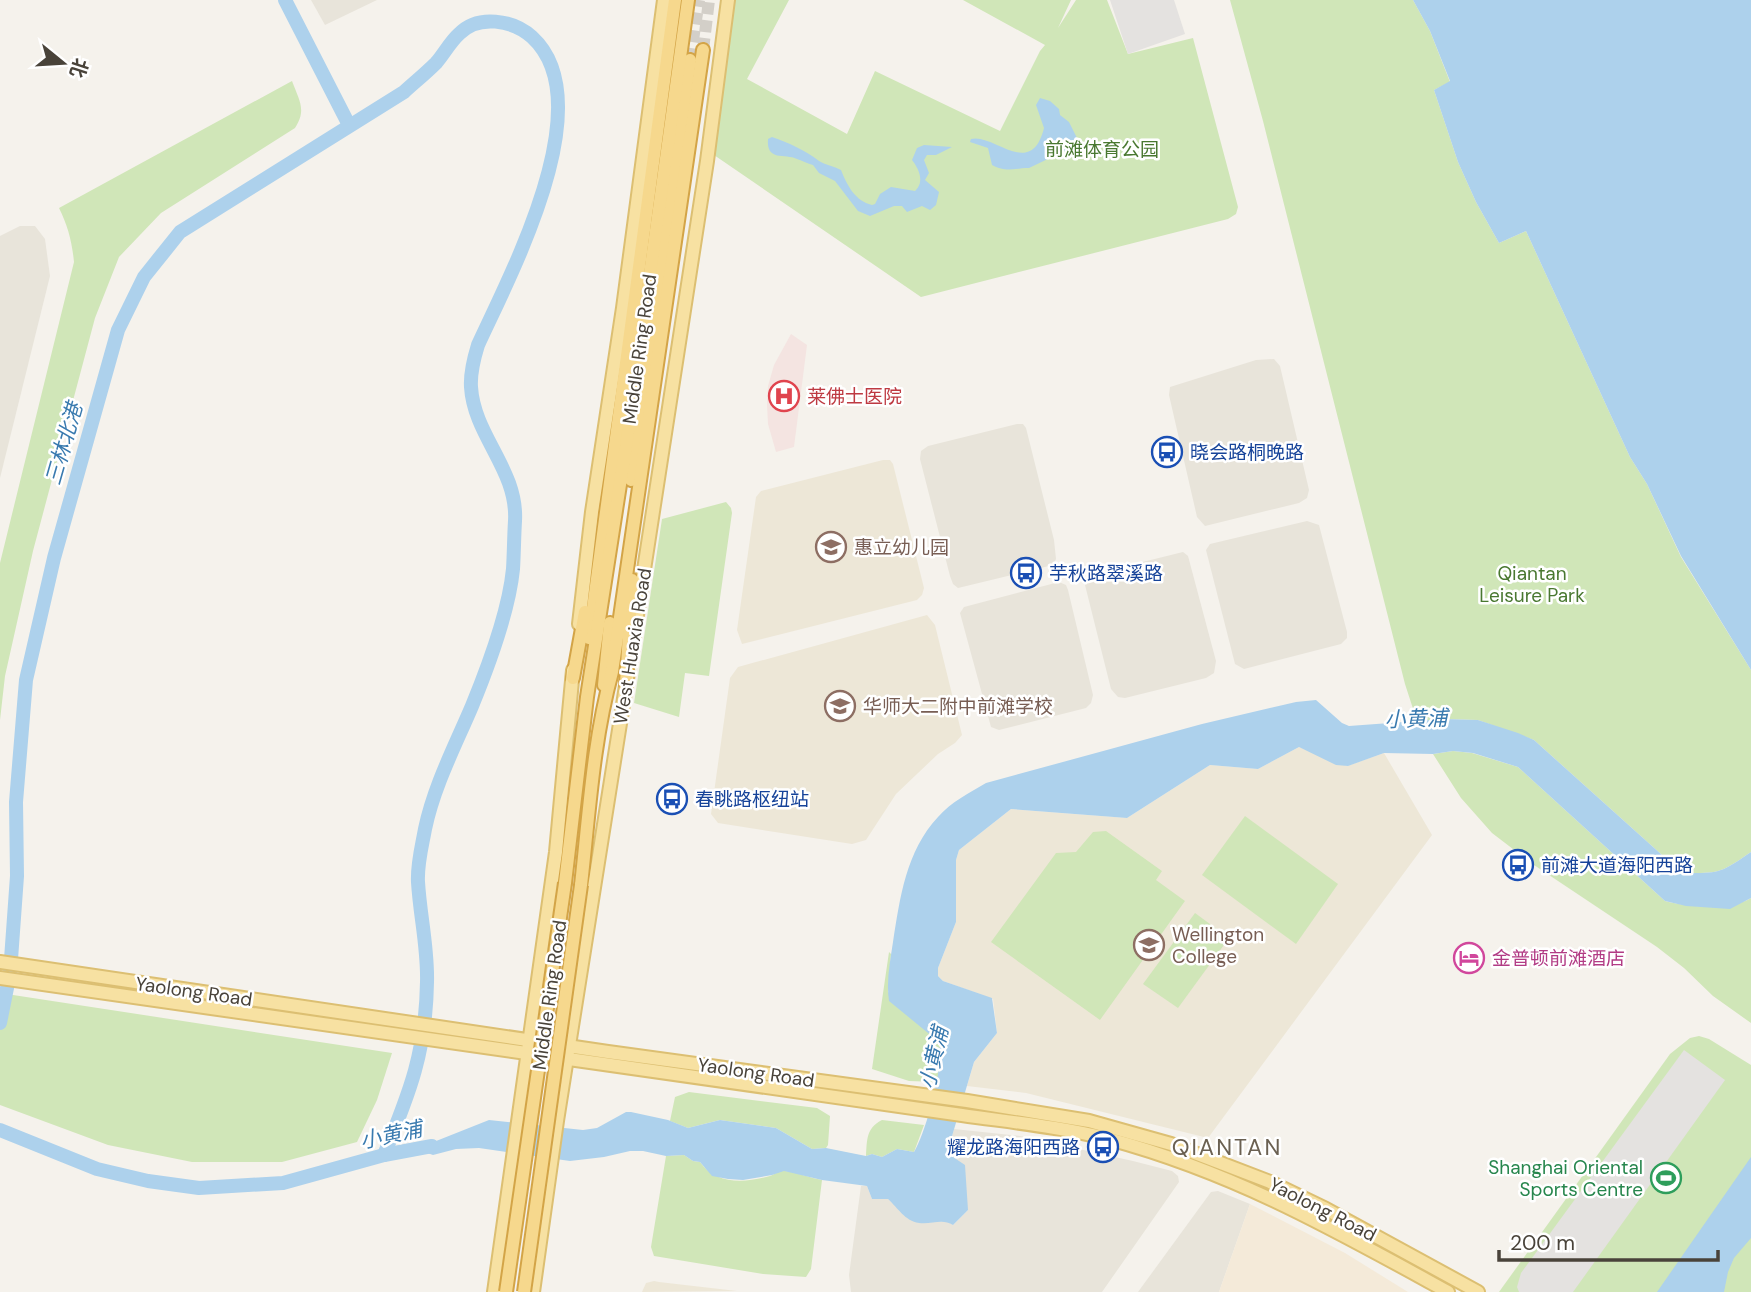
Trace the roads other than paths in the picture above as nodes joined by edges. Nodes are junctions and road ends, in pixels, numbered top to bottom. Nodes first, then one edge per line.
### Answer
1 (664, 0) edge
2 (675, 0) edge
3 (688, 0) edge
4 (728, 0) edge
5 (703, 50) tunnel mouth
6 (690, 60) tunnel mouth
7 (611, 474) junction
8 (637, 493) junction
9 (573, 678) junction
10 (626, 684) junction
11 (587, 697) junction
12 (604, 702) junction
13 (0, 962) edge
14 (0, 978) edge
15 (528, 1047) junction
16 (569, 1053) junction
17 (494, 1292) edge
18 (506, 1292) edge
19 (524, 1292) edge
20 (533, 1292) edge
21 (1448, 1292) edge
22 (1478, 1292) edge

1 - 9 main road
2 - 7 highway, Middle Ring Road
3 - 11 highway, Middle Ring Road
4 - 10 main road, West Huaxia Road
5 - 8 highway, Middle Ring Road
6 - 12 highway, Middle Ring Road
7 - 9 highway
7 - 11 highway, Middle Ring Road
8 - 10 highway
8 - 12 highway, Middle Ring Road
9 - 15 main road
10 - 16 main road, West Huaxia Road
11 - 18 highway, Middle Ring Road, bridge
12 - 19 highway, Middle Ring Road, bridge
13 - 15 main road, Yaolong Road
14 - 15 main road, Yaolong Road
15 - 16 main road, Yaolong Road
15 - 17 main road
16 - 20 main road, West Huaxia Road
16 - 21 main road, Yaolong Road
16 - 22 main road, Yaolong Road

